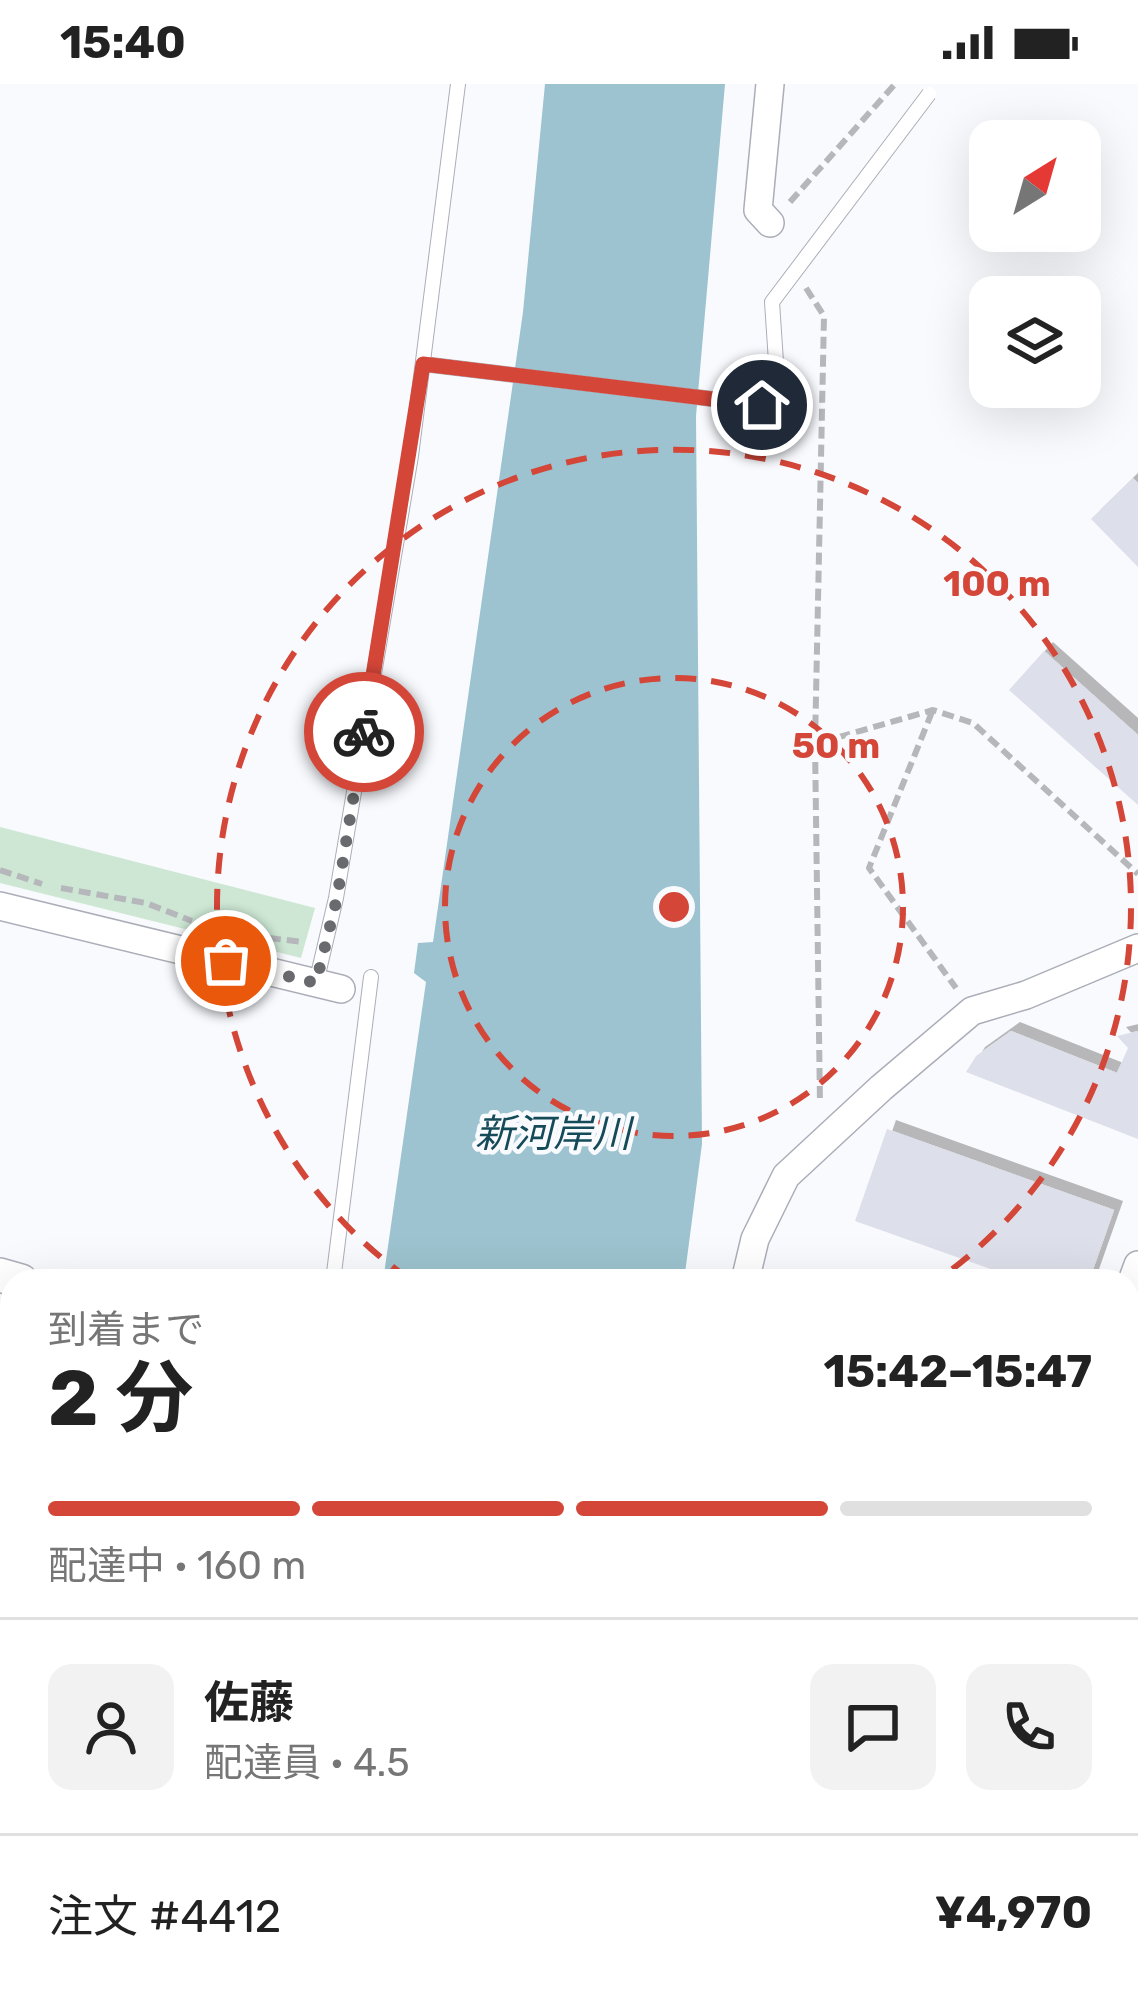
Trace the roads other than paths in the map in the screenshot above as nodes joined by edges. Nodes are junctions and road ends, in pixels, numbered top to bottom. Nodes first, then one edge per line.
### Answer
1 (458, 84) edge
2 (770, 84) edge
3 (943, 84) edge
4 (770, 224) road end
5 (423, 364) junction
6 (0, 906) edge
7 (1138, 948) edge
8 (370, 976) dead end
9 (342, 990) junction
10 (333, 1269) edge
11 (748, 1269) edge

1 - 5 lane
2 - 4 street
3 - 5 lane, bridge
5 - 9 lane
6 - 9 street
7 - 11 street
8 - 9 lane
9 - 10 lane

